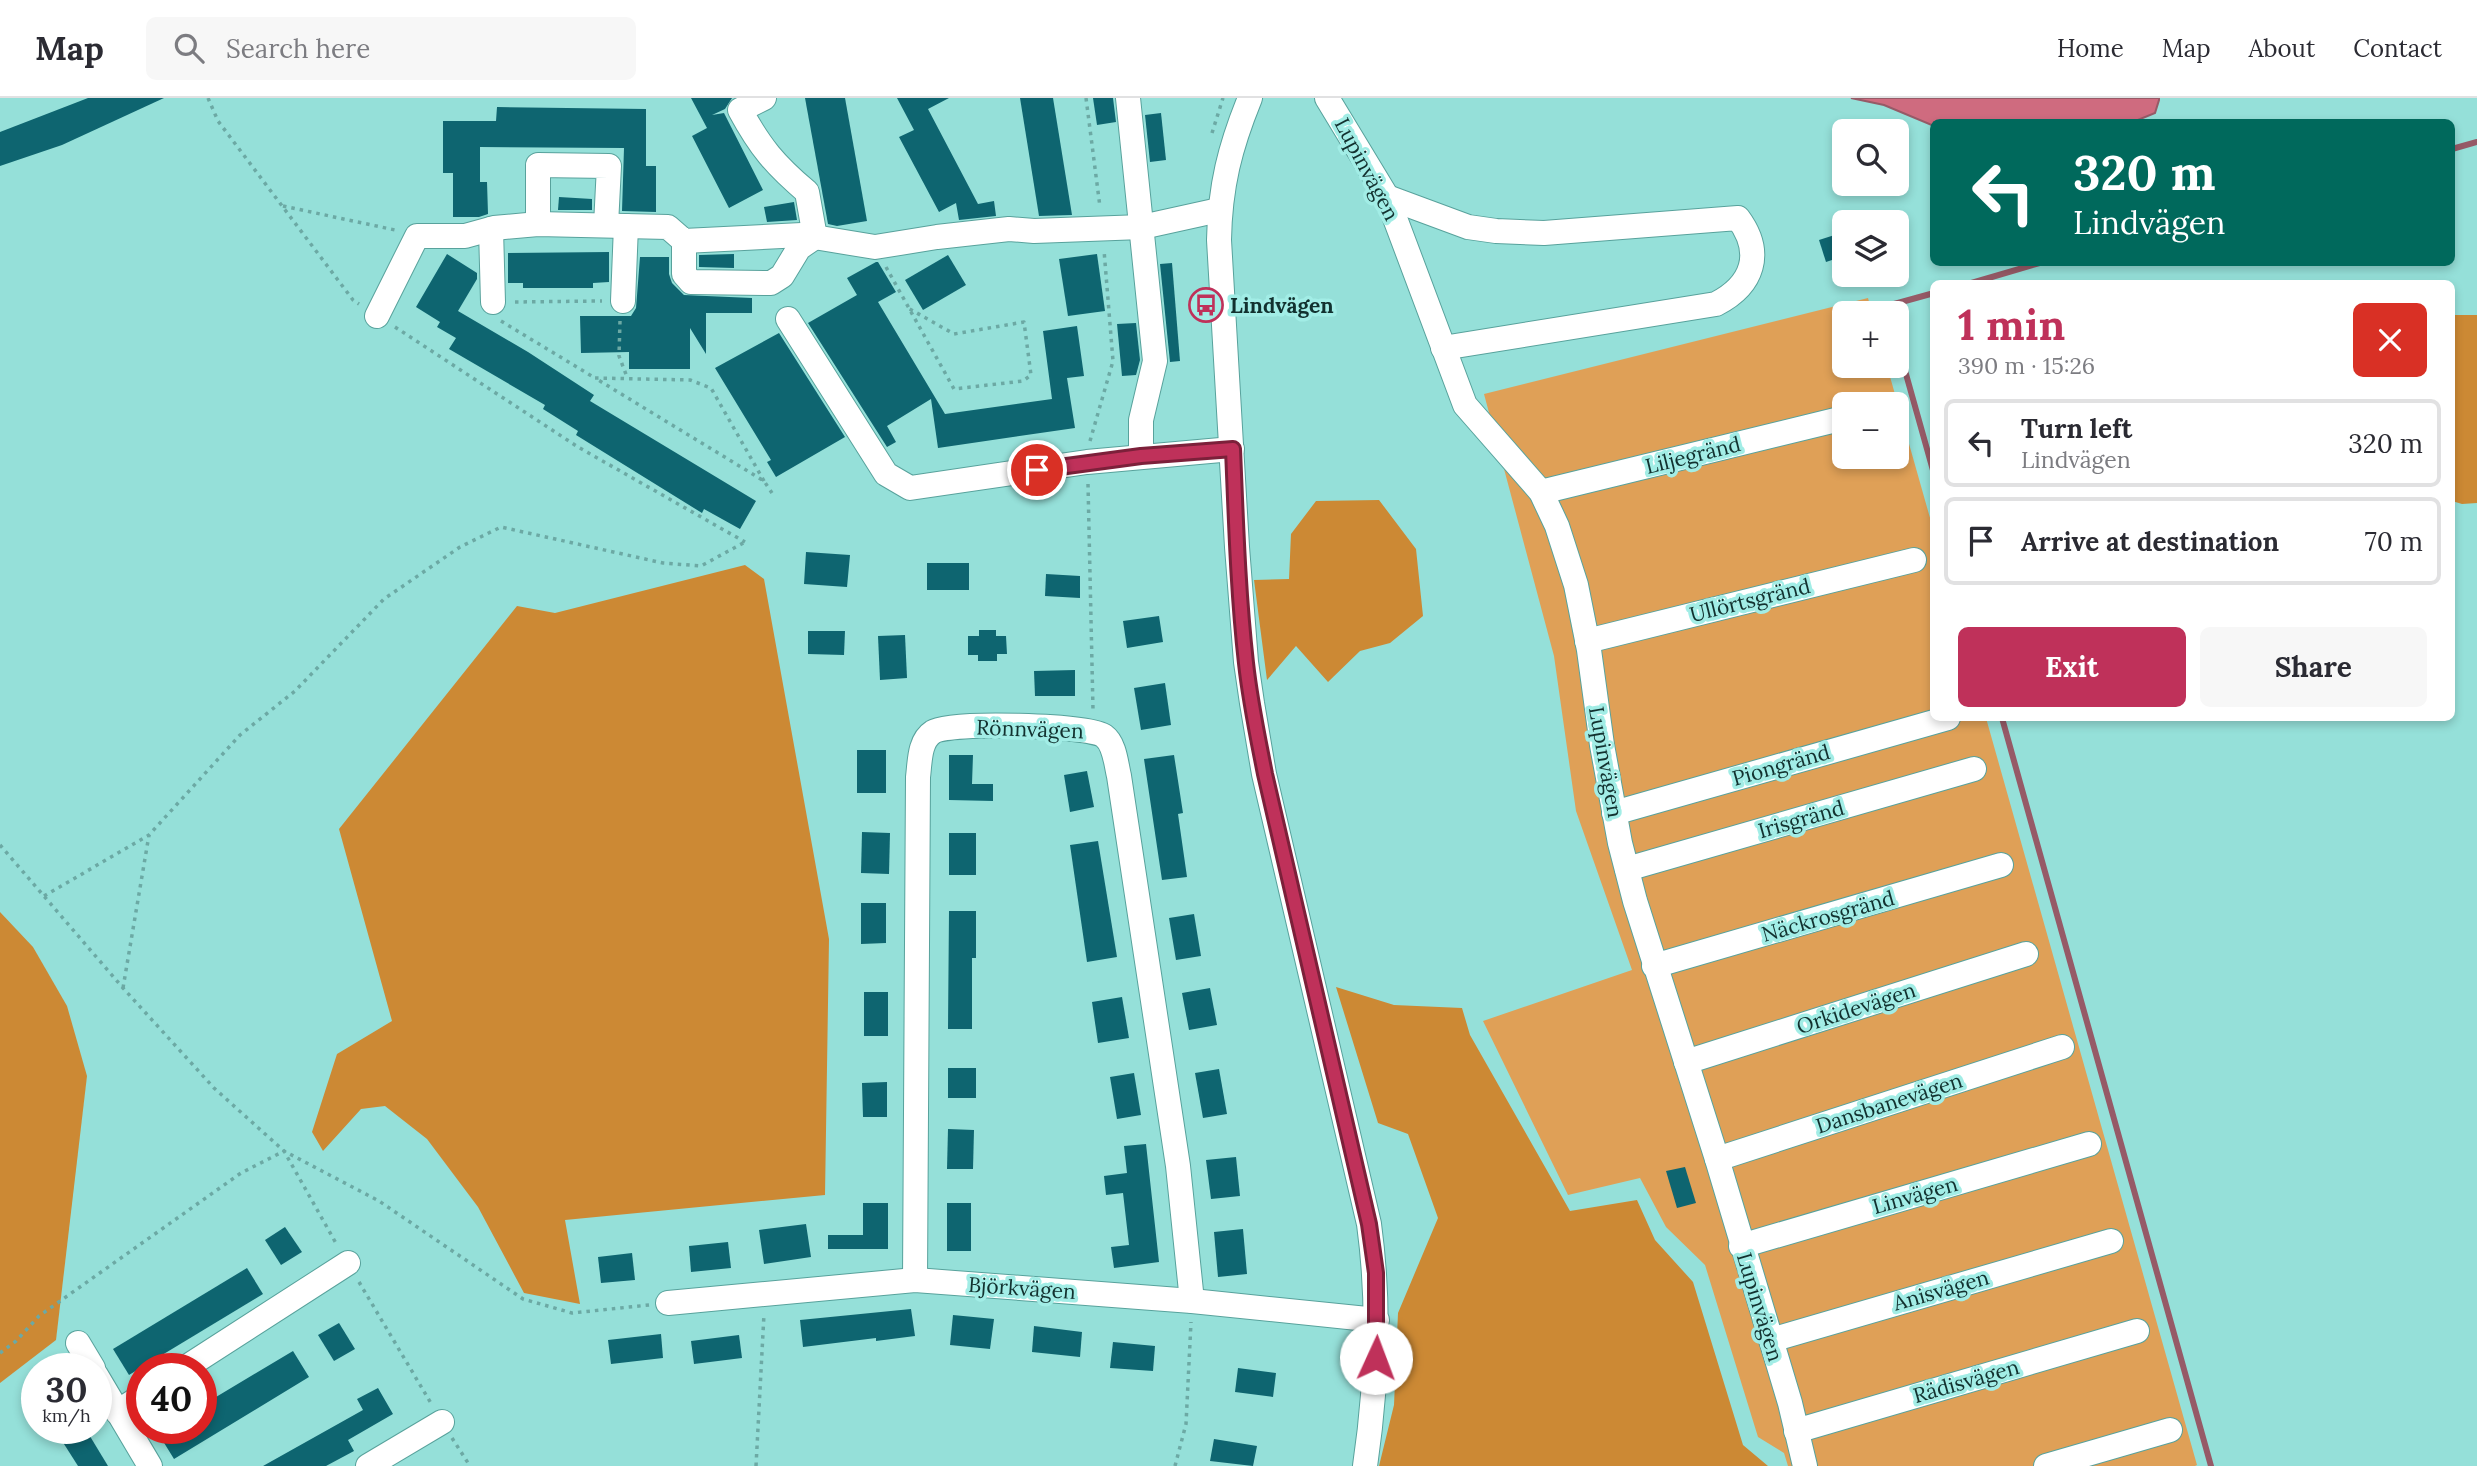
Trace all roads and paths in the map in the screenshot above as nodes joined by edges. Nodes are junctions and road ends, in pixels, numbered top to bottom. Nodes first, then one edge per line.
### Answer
1 (208, 98) edge
2 (764, 98) edge
3 (1086, 98) edge
4 (1128, 98) edge
5 (1250, 98) edge
6 (1327, 98) edge
7 (1387, 197) junction
8 (282, 206) junction
9 (1219, 210) junction
10 (538, 224) junction
11 (616, 225) junction
12 (1142, 227) junction
13 (491, 229) junction
14 (1102, 230) junction
15 (417, 236) junction
16 (815, 237) junction
17 (684, 242) junction
18 (875, 247) junction
19 (624, 301) junction
20 (908, 308) junction
21 (493, 309) junction
22 (377, 316) junction
23 (788, 318) dead end
24 (1443, 348) junction
25 (627, 377) junction
26 (595, 378) junction
27 (1832, 421) edge
28 (1233, 449) junction
29 (1141, 456) junction
30 (1087, 462) junction
31 (764, 481) junction
32 (1541, 492) junction
33 (772, 493) dead end
34 (1914, 560) dead end
35 (1587, 641) junction
36 (1937, 721) edge
37 (1093, 730) junction
38 (1974, 769) dead end
39 (1614, 813) junction
40 (149, 835) junction
41 (0, 845) edge
42 (2001, 865) dead end
43 (1627, 869) junction
44 (44, 896) junction
45 (2025, 954) dead end
46 (1654, 966) junction
47 (123, 988) junction
48 (2062, 1047) dead end
49 (1686, 1062) junction
50 (2089, 1144) dead end
51 (284, 1151) junction
52 (1717, 1158) junction
53 (2110, 1241) dead end
54 (1741, 1246) junction
55 (350, 1266) junction
56 (915, 1280) junction
57 (765, 1295) junction
58 (1192, 1301) junction
59 (667, 1303) joint
60 (1377, 1320) junction
61 (2137, 1331) dead end
62 (1771, 1339) junction
63 (78, 1343) dead end
64 (0, 1353) edge
65 (84, 1353) edge
66 (209, 1353) edge
67 (112, 1403) edge
68 (126, 1406) edge
69 (117, 1412) junction
70 (442, 1422) junction
71 (2170, 1430) dead end
72 (1796, 1431) junction
73 (150, 1466) edge
74 (368, 1466) edge
75 (470, 1466) edge
76 (755, 1466) edge
77 (1175, 1466) edge
78 (1365, 1466) edge
79 (1805, 1466) edge
80 (2046, 1466) edge

1 - 8 path
2 - 16 street
3 - 14 path
4 - 12 street
5 - 9 street
6 - 7 street, Lupinvägen
7 - 24 street, Lupinvägen
7 - 24 street
8 - 15 path
8 - 22 path
9 - 12 street
9 - 28 street
10 - 11 street
10 - 11 street
10 - 13 street
11 - 17 street
11 - 19 street
12 - 14 street
12 - 29 street
13 - 15 street
13 - 21 street
14 - 18 street
14 - 30 path
15 - 22 street
16 - 17 street
16 - 17 street
16 - 18 street
18 - 20 path
19 - 21 path
19 - 25 path
20 - 20 path
21 - 26 path
22 - 40 path
23 - 30 street
24 - 32 street, Lupinvägen
25 - 26 path
25 - 31 path
26 - 31 path
27 - 32 street, Liljegränd
28 - 29 street
28 - 60 street
29 - 30 street
30 - 37 path
31 - 33 path
32 - 35 street, Lupinvägen
34 - 35 street, Ullörtsgränd
35 - 39 street, Lupinvägen
36 - 39 street, Piongränd
37 - 56 street, Rönnvägen
37 - 58 street, Rönnvägen
38 - 43 street, Irisgränd
39 - 43 street, Lupinvägen
40 - 44 path
40 - 47 path
41 - 44 path
42 - 46 street, Näckrosgränd
43 - 46 street, Lupinvägen
44 - 47 path
45 - 49 street, Orkidevägen
46 - 49 street, Lupinvägen
47 - 51 path
48 - 52 street, Dansbanevägen
49 - 52 street, Lupinvägen
50 - 54 street, Linvägen
51 - 55 path
51 - 59 path
51 - 64 path
52 - 54 street, Lupinvägen
53 - 62 street, Anisvägen
54 - 62 street, Lupinvägen
55 - 66 street
55 - 70 path
56 - 57 street, Björkvägen
56 - 58 street, Björkvägen
57 - 59 street, Björkvägen
57 - 76 path
58 - 60 street, Björkvägen
58 - 77 path
60 - 78 street
61 - 72 street, Rädisvägen
62 - 72 street, Lupinvägen
63 - 65 street
67 - 69 street
68 - 69 street
69 - 73 street
70 - 74 street
70 - 75 path
71 - 80 street
72 - 79 street, Lupinvägen

